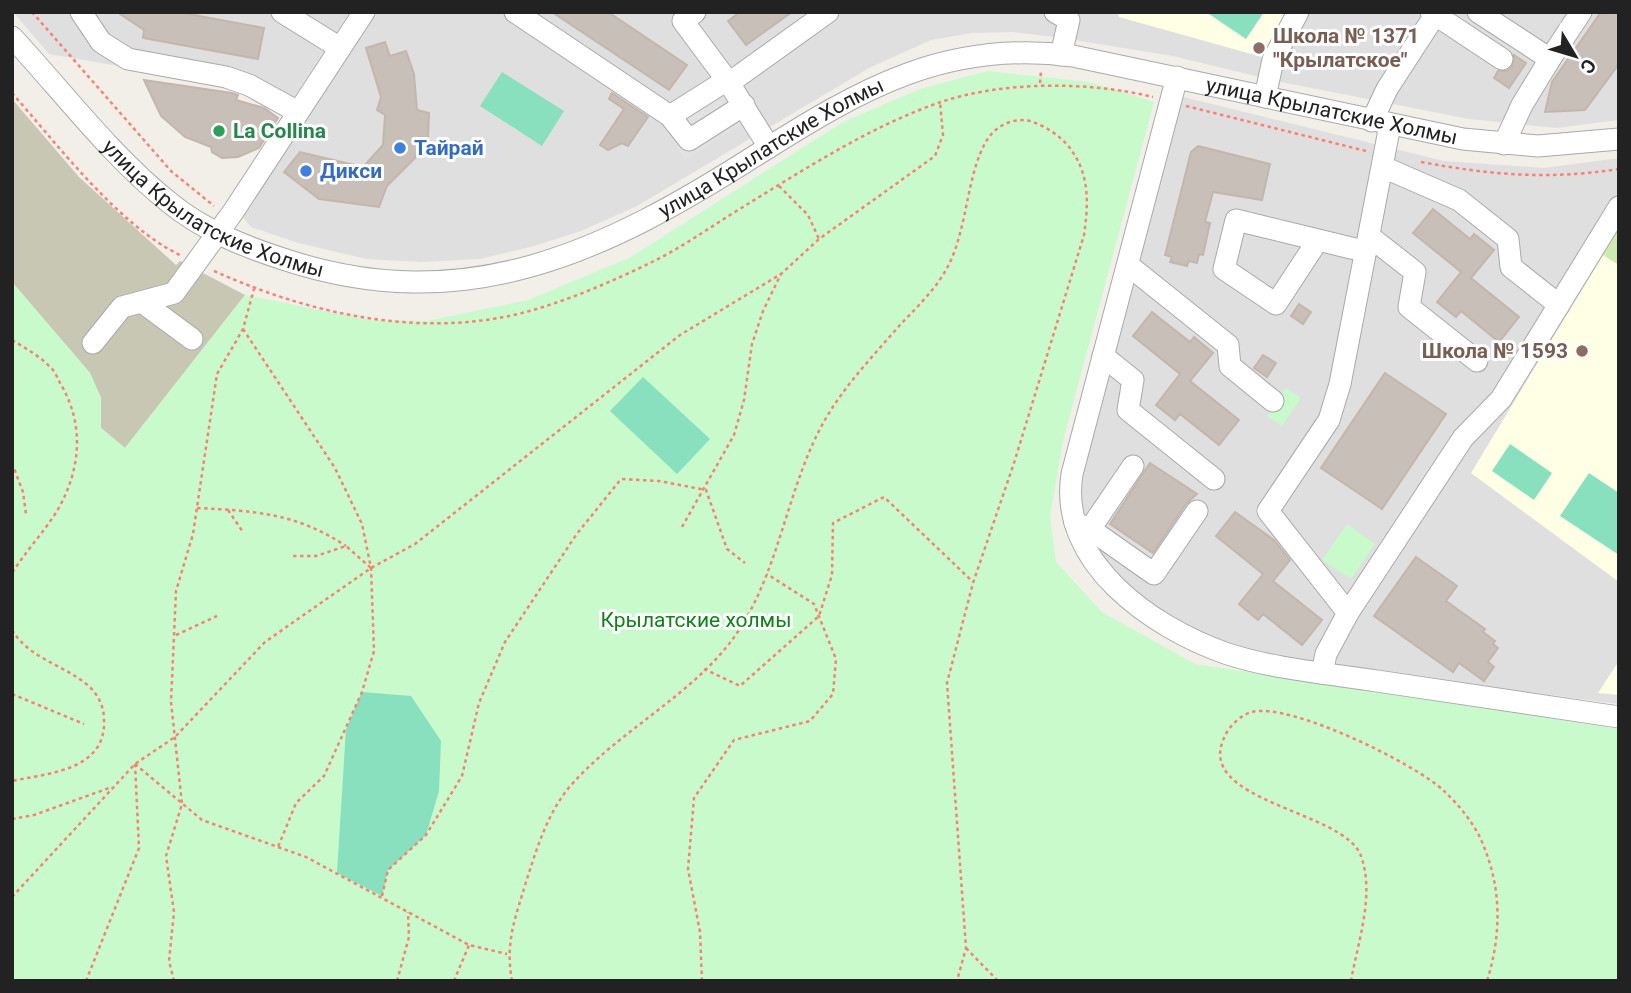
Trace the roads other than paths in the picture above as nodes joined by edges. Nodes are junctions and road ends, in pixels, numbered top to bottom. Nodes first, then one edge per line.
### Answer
1 (81, 12) edge
2 (282, 12) edge
3 (364, 12) edge
4 (515, 12) edge
5 (828, 12) edge
6 (1298, 12) edge
7 (1478, 12) edge
8 (1580, 12) edge
9 (1434, 13) edge
10 (682, 15) edge
11 (1066, 15) edge
12 (12, 37) edge
13 (340, 48) junction
14 (1062, 55) junction
15 (1502, 59) dead end
16 (1550, 59) junction
17 (1177, 77) junction
18 (728, 81) junction
19 (1265, 97) junction
20 (744, 106) junction
21 (298, 112) junction
22 (670, 116) junction
23 (1381, 123) junction
24 (1619, 139) edge
25 (1504, 144) junction
26 (769, 147) junction
27 (1384, 162) junction
28 (1619, 207) edge
29 (216, 233) junction
30 (1318, 240) junction
31 (1368, 244) junction
32 (1128, 265) junction
33 (142, 302) junction
34 (1559, 305) junction
35 (192, 339) dead end
36 (93, 343) dead end
37 (1103, 356) junction
38 (1477, 361) dead end
39 (1273, 401) dead end
40 (1133, 466) dead end
41 (1214, 479) dead end
42 (1197, 511) dead end
43 (1083, 526) junction
44 (1348, 614) junction
45 (1322, 673) junction
46 (1619, 717) edge

1 - 21 street
2 - 13 street
3 - 13 street
4 - 22 street
5 - 18 street
6 - 19 street
7 - 16 street
8 - 16 street
9 - 15 street
9 - 23 street
10 - 18 street
11 - 14 street
12 - 29 street, улица Крылатские Холмы
13 - 21 street
14 - 17 street, улица Крылатские Холмы
14 - 26 street, улица Крылатские Холмы
16 - 25 street
17 - 19 street, улица Крылатские Холмы
17 - 32 street
18 - 20 street
18 - 22 street
19 - 23 street, улица Крылатские Холмы
20 - 22 street
20 - 26 street
21 - 29 street
23 - 25 street, улица Крылатские Холмы
23 - 27 street
24 - 25 street, улица Крылатские Холмы
26 - 29 street, улица Крылатские Холмы
27 - 31 street
27 - 34 street
28 - 34 street
29 - 33 street
30 - 30 street
30 - 31 street
31 - 38 street
31 - 44 street
32 - 37 street
32 - 39 street
33 - 35 street
33 - 36 street
34 - 44 street
37 - 41 street
37 - 43 street
40 - 43 street
42 - 43 street
43 - 45 street
44 - 45 street
45 - 46 street

